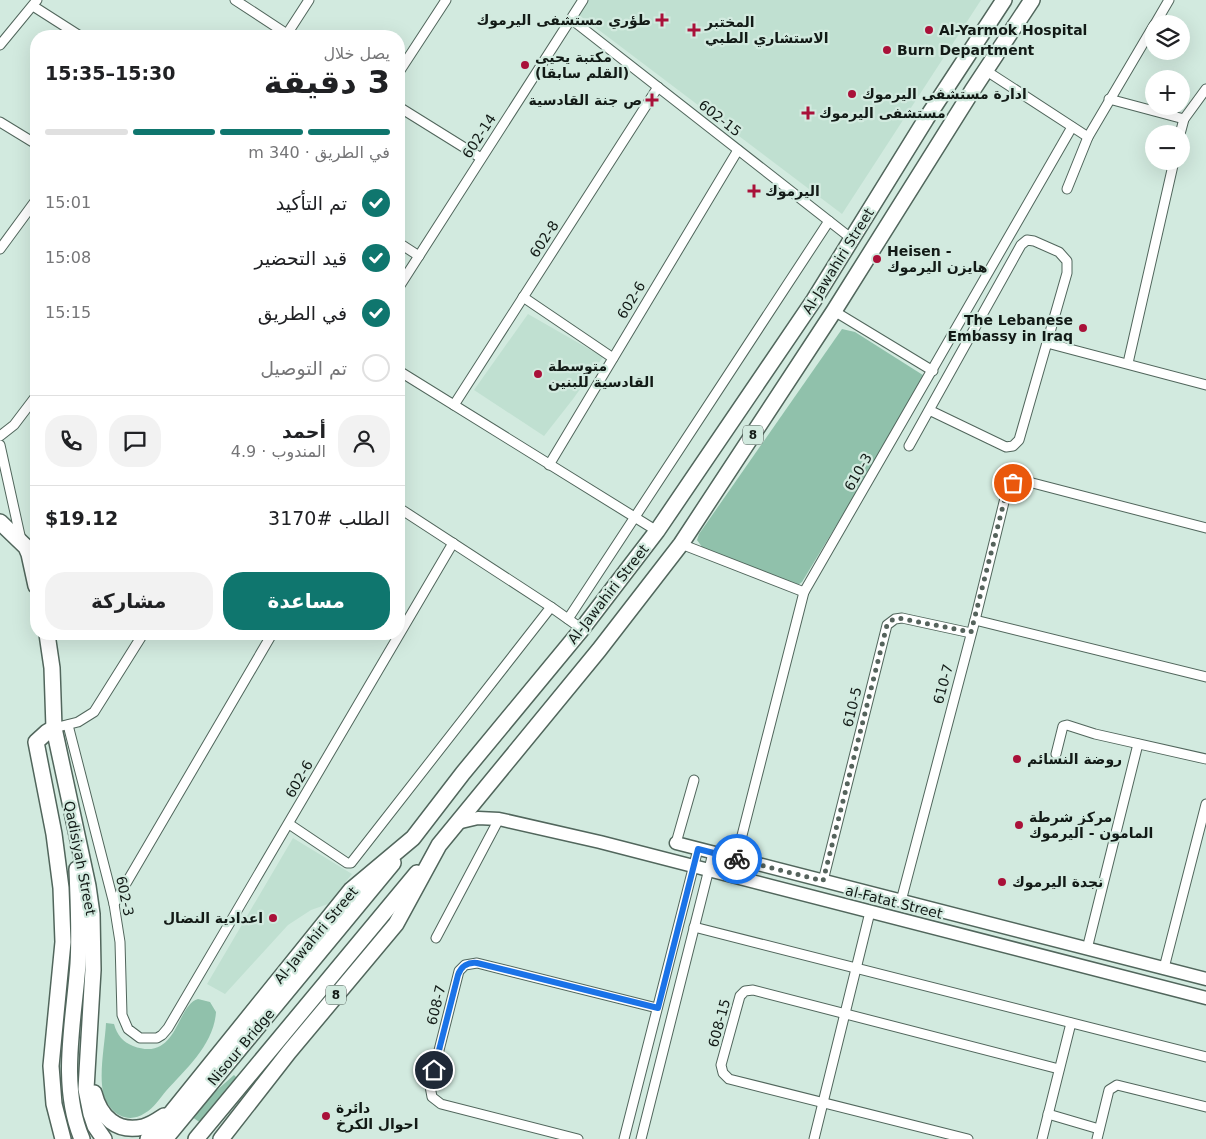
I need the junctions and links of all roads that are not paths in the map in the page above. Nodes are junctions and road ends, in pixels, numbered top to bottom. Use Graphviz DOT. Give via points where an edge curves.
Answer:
graph roads {
  1 [pos="235,0"];
  2 [pos="309,0"];
  3 [pos="446,0"];
  4 [pos="583,0"];
  5 [pos="1004,0"];
  6 [pos="1032,0"];
  7 [pos="1169,0"];
  8 [pos="35,3"];
  9 [pos="1160,15"];
  10 [pos="571,19"];
  11 [pos="72,30"];
  12 [pos="281,30"];
  13 [pos="292,30"];
  14 [pos="1145,39"];
  15 [pos="0,45"];
  16 [pos="405,63"];
  17 [pos="986,70"];
  18 [pos="658,87"];
  19 [pos="1206,89"];
  20 [pos="1109,100"];
  21 [pos="405,111"];
  22 [pos="1184,119"];
  23 [pos="0,122"];
  24 [pos="1182,125"];
  25 [pos="1072,127"];
  26 [pos="1088,137"];
  27 [pos="30,140"];
  28 [pos="738,150"];
  29 [pos="481,158"];
  30 [pos="1172,170"];
  31 [pos="1066,189"];
  32 [pos="30,208"];
  33 [pos="828,221"];
  34 [pos="852,239"];
  35 [pos="405,247"];
  36 [pos="0,249"];
  37 [pos="419,256"];
  38 [pos="405,278"];
  39 [pos="523,297"];
  40 [pos="834,311"];
  41 [pos="1047,343"];
  42 [pos="613,358"];
  43 [pos="1128,363"];
  44 [pos="933,371"];
  45 [pos="405,375"];
  46 [pos="1206,385"];
  47 [pos="30,404"];
  48 [pos="454,405"];
  49 [pos="929,410"];
  50 [pos="0,436"];
  51 [pos="0,445"];
  52 [pos="909,446"];
  53 [pos="548,464"];
  54 [pos="405,512"];
  55 [pos="634,516"];
  56 [pos="0,522"];
  57 [pos="1206,528"];
  58 [pos="657,531"];
  59 [pos="21,541"];
  60 [pos="453,543"];
  61 [pos="680,544"];
  62 [pos="30,558"];
  63 [pos="804,592"];
  64 [pos="551,606"];
  65 [pos="568,619"];
  66 [pos="975,620"];
  67 [pos="405,625"];
  68 [pos="582,629"];
  69 [pos="971,632"];
  70 [pos="48,640"];
  71 [pos="139,640"];
  72 [pos="268,640"];
  73 [pos="396,640"];
  74 [pos="1206,677"];
  75 [pos="61,727"];
  76 [pos="1138,744"];
  77 [pos="1056,754"];
  78 [pos="1206,759"];
  79 [pos="694,780"];
  80 [pos="1206,804"];
  81 [pos="499,819"];
  82 [pos="457,823"];
  83 [pos="289,824"];
  84 [pos="1203,826"];
  85 [pos="76,832"];
  86 [pos="413,838"];
  87 [pos="676,844"];
  88 [pos="439,845"];
  89 [pos="698,849"];
  90 [pos="713,853"];
  91 [pos="736,859"];
  92 [pos="694,866"];
  93 [pos="709,870"];
  94 [pos="823,881"];
  95 [pos="901,901"];
  96 [pos="114,904"];
  97 [pos="870,912"];
  98 [pos="694,927"];
  99 [pos="436,938"];
  100 [pos="1046,938"];
  101 [pos="1087,949"];
  102 [pos="1041,956"];
  103 [pos="856,968"];
  104 [pos="1164,968"];
  105 [pos="1206,979"];
  106 [pos="1206,998"];
  107 [pos="658,1008"];
  108 [pos="845,1014"];
  109 [pos="1071,1023"];
  110 [pos="168,1028"];
  111 [pos="1206,1057"];
  112 [pos="89,1062"];
  113 [pos="1059,1069"];
  114 [pos="823,1102"];
  115 [pos="54,1104"];
  116 [pos="1206,1107"];
  117 [pos="172,1112"];
  118 [pos="1048,1114"];
  119 [pos="1099,1129"];
  120 [pos="52,1139"];
  121 [pos="64,1139"];
  122 [pos="82,1139"];
  123 [pos="104,1139"];
  124 [pos="148,1139"];
  125 [pos="164,1139"];
  126 [pos="196,1139"];
  127 [pos="221,1139"];
  128 [pos="578,1139"];
  129 [pos="624,1139"];
  130 [pos="641,1139"];
  131 [pos="814,1139"];
  132 [pos="968,1139"];
  133 [pos="1042,1139"];
  134 [pos="1096,1139"];
  1 -- 12 [label="street"];
  2 -- 13 [label="street"];
  3 -- 16 [label="street"];
  4 -- 10 [label="street, 602-14"];
  5 -- 34 [label="main road, Al-Jawahiri Street / 8"];
  6 -- 17 [label="main road, Al-Jawahiri Street / 8"];
  7 -- 9 [label="street"];
  8 -- 11 [label="street"];
  8 -- 15 [label="street"];
  10 -- 18 [label="street, 602-15"];
  10 -- 29 [label="street, 602-14"];
  14 -- 20 [label="street"];
  17 -- 25 [label="street"];
  17 -- 40 [label="main road, Al-Jawahiri Street / 8"];
  18 -- 28 [label="street, 602-15"];
  18 -- 39 [label="street, 602-8"];
  19 -- 22 [label="street"];
  20 -- 22 [label="street"];
  20 -- 26 [label="street"];
  21 -- 29 [label="street"];
  22 -- 24 [label="street"];
  23 -- 27 [label="street"];
  25 -- 26 [label="street"];
  25 -- 44 [label="street, 610-3"];
  26 -- 31 [label="street"];
  28 -- 33 [label="street, 602-15"];
  28 -- 42 [label="street, 602-6"];
  29 -- 37 [label="street, 602-14"];
  30 -- 43 [label="street"];
  32 -- 36 [label="street"];
  33 -- 34 [label="street, 602-15"];
  33 -- 55 [label="street"];
  34 -- 58 [label="main road, Al-Jawahiri Street / 8"];
  35 -- 37 [label="street"];
  37 -- 38 [label="street, 602-14"];
  39 -- 42 [label="street"];
  39 -- 48 [label="street, 602-8"];
  40 -- 44 [label="street"];
  40 -- 61 [label="main road, Al-Jawahiri Street / 8"];
  41 -- 43 [label="street"];
  41 -- 49 [label="street" via="1019,440 1014,446 1006,447"];
  41 -- 49 [label="street" via="1068,265 1059,252 1027,240 1021,245"];
  42 -- 53 [label="street, 602-6"];
  43 -- 46 [label="street"];
  44 -- 63 [label="street, 610-3"];
  45 -- 48 [label="street"];
  47 -- 50 [label="street" via="14,425"];
  48 -- 53 [label="street"];
  49 -- 52 [label="street"];
  51 -- 59 [label="street"];
  53 -- 55 [label="street"];
  54 -- 60 [label="street"];
  55 -- 58 [label="street"];
  55 -- 65 [label="street"];
  56 -- 59 [label="main road"];
  57 -- 66 [label="street, 610-7" via="1021,480 1010,486 1006,494"];
  58 -- 68 [label="main road, Al-Jawahiri Street / 8"];
  59 -- 62 [label="main road"];
  60 -- 64 [label="street"];
  60 -- 67 [label="street, 602-6"];
  61 -- 63 [label="street"];
  61 -- 82 [label="main road, Al-Jawahiri Street / 8" via="599,650"];
  63 -- 91 [label="street, 610-3"];
  64 -- 65 [label="street"];
  64 -- 83 [label="street" via="350,864"];
  65 -- 68 [label="street"];
  66 -- 69 [label="street, 610-7"];
  66 -- 74 [label="street"];
  68 -- 86 [label="main road, Al-Jawahiri Street / 8"];
  69 -- 94 [label="street, 610-5" via="898,618 887,625"];
  69 -- 95 [label="street, 610-7"];
  70 -- 75 [label="main road, Qadisiyah Street"];
  71 -- 75 [label="street" via="94,712"];
  72 -- 96 [label="street"];
  73 -- 83 [label="street, 602-6"];
  75 -- 85 [label="main road, Qadisiyah Street"];
  75 -- 96 [label="street, 602-3"];
  75 -- 115 [label="main road, Qadisiyah Street" via="47,732 36,742 58,861 63,915 52,1047"];
  76 -- 77 [label="street" via="1067,725 1061,730"];
  76 -- 78 [label="street"];
  76 -- 101 [label="street"];
  79 -- 87 [label="street"];
  80 -- 84 [label="street"];
  81 -- 82 [label="street, al-Fatat Street" via="478,818"];
  81 -- 92 [label="street, al-Fatat Street"];
  81 -- 99 [label="street"];
  82 -- 88 [label="main road, Al-Jawahiri Street / 8"];
  83 -- 110 [label="street, 602-6"];
  84 -- 104 [label="street"];
  85 -- 112 [label="main road, Qadisiyah Street" via="92,914"];
  85 -- 122 [label="main road" via="80,931 70,1087 75,1120"];
  86 -- 117 [label="main road, Al-Jawahiri Street / 8" via="351,890"];
  86 -- 125 [label="main road, Nisour Bridge"];
  87 -- 89 [label="street, al-Fatat Street"];
  88 -- 126 [label="main road, Nisour Bridge"];
  88 -- 127 [label="main road, Al-Jawahiri Street / 8" via="396,924"];
  89 -- 90 [label="street, al-Fatat Street"];
  89 -- 92 [label="street"];
  90 -- 91 [label="street, al-Fatat Street"];
  90 -- 93 [label="street"];
  91 -- 94 [label="street, al-Fatat Street"];
  92 -- 93 [label="street, al-Fatat Street"];
  92 -- 107 [label="street"];
  93 -- 97 [label="street, al-Fatat Street"];
  93 -- 98 [label="street"];
  94 -- 95 [label="street, al-Fatat Street"];
  95 -- 100 [label="street, al-Fatat Street"];
  96 -- 110 [label="street, 602-3" via="120,942 122,1015 128,1029 140,1038 148,1039 162,1035"];
  97 -- 102 [label="street, al-Fatat Street"];
  97 -- 103 [label="street"];
  98 -- 103 [label="street"];
  98 -- 130 [label="street"];
  100 -- 101 [label="street, al-Fatat Street"];
  100 -- 102 [label="street"];
  101 -- 104 [label="street, al-Fatat Street"];
  102 -- 106 [label="street, al-Fatat Street"];
  103 -- 108 [label="street"];
  103 -- 109 [label="street"];
  104 -- 105 [label="street, al-Fatat Street"];
  107 -- 128 [label="street, 608-7" via="477,963 465,965 459,971 430,1086 432,1097 441,1104"];
  107 -- 129 [label="street"];
  108 -- 113 [label="street, 608-15"];
  108 -- 114 [label="street"];
  108 -- 114 [label="street, 608-15" via="753,990 745,991 740,996 721,1065 729,1079"];
  109 -- 111 [label="street"];
  109 -- 113 [label="street"];
  112 -- 117 [label="main road" via="98,1107 117,1125 130,1129 145,1127"];
  112 -- 123 [label="main road, Qadisiyah Street" via="88,1101 95,1126"];
  113 -- 118 [label="street"];
  114 -- 131 [label="street"];
  114 -- 132 [label="street, 608-15"];
  115 -- 120 [label="main road"];
  115 -- 121 [label="main road, Qadisiyah Street"];
  116 -- 119 [label="street" via="1116,1085 1109,1090"];
  117 -- 124 [label="main road, Al-Jawahiri Street / 8"];
  117 -- 125 [label="main road" via="163,1129"];
  118 -- 119 [label="street"];
  118 -- 133 [label="street"];
  119 -- 134 [label="street"];
}
